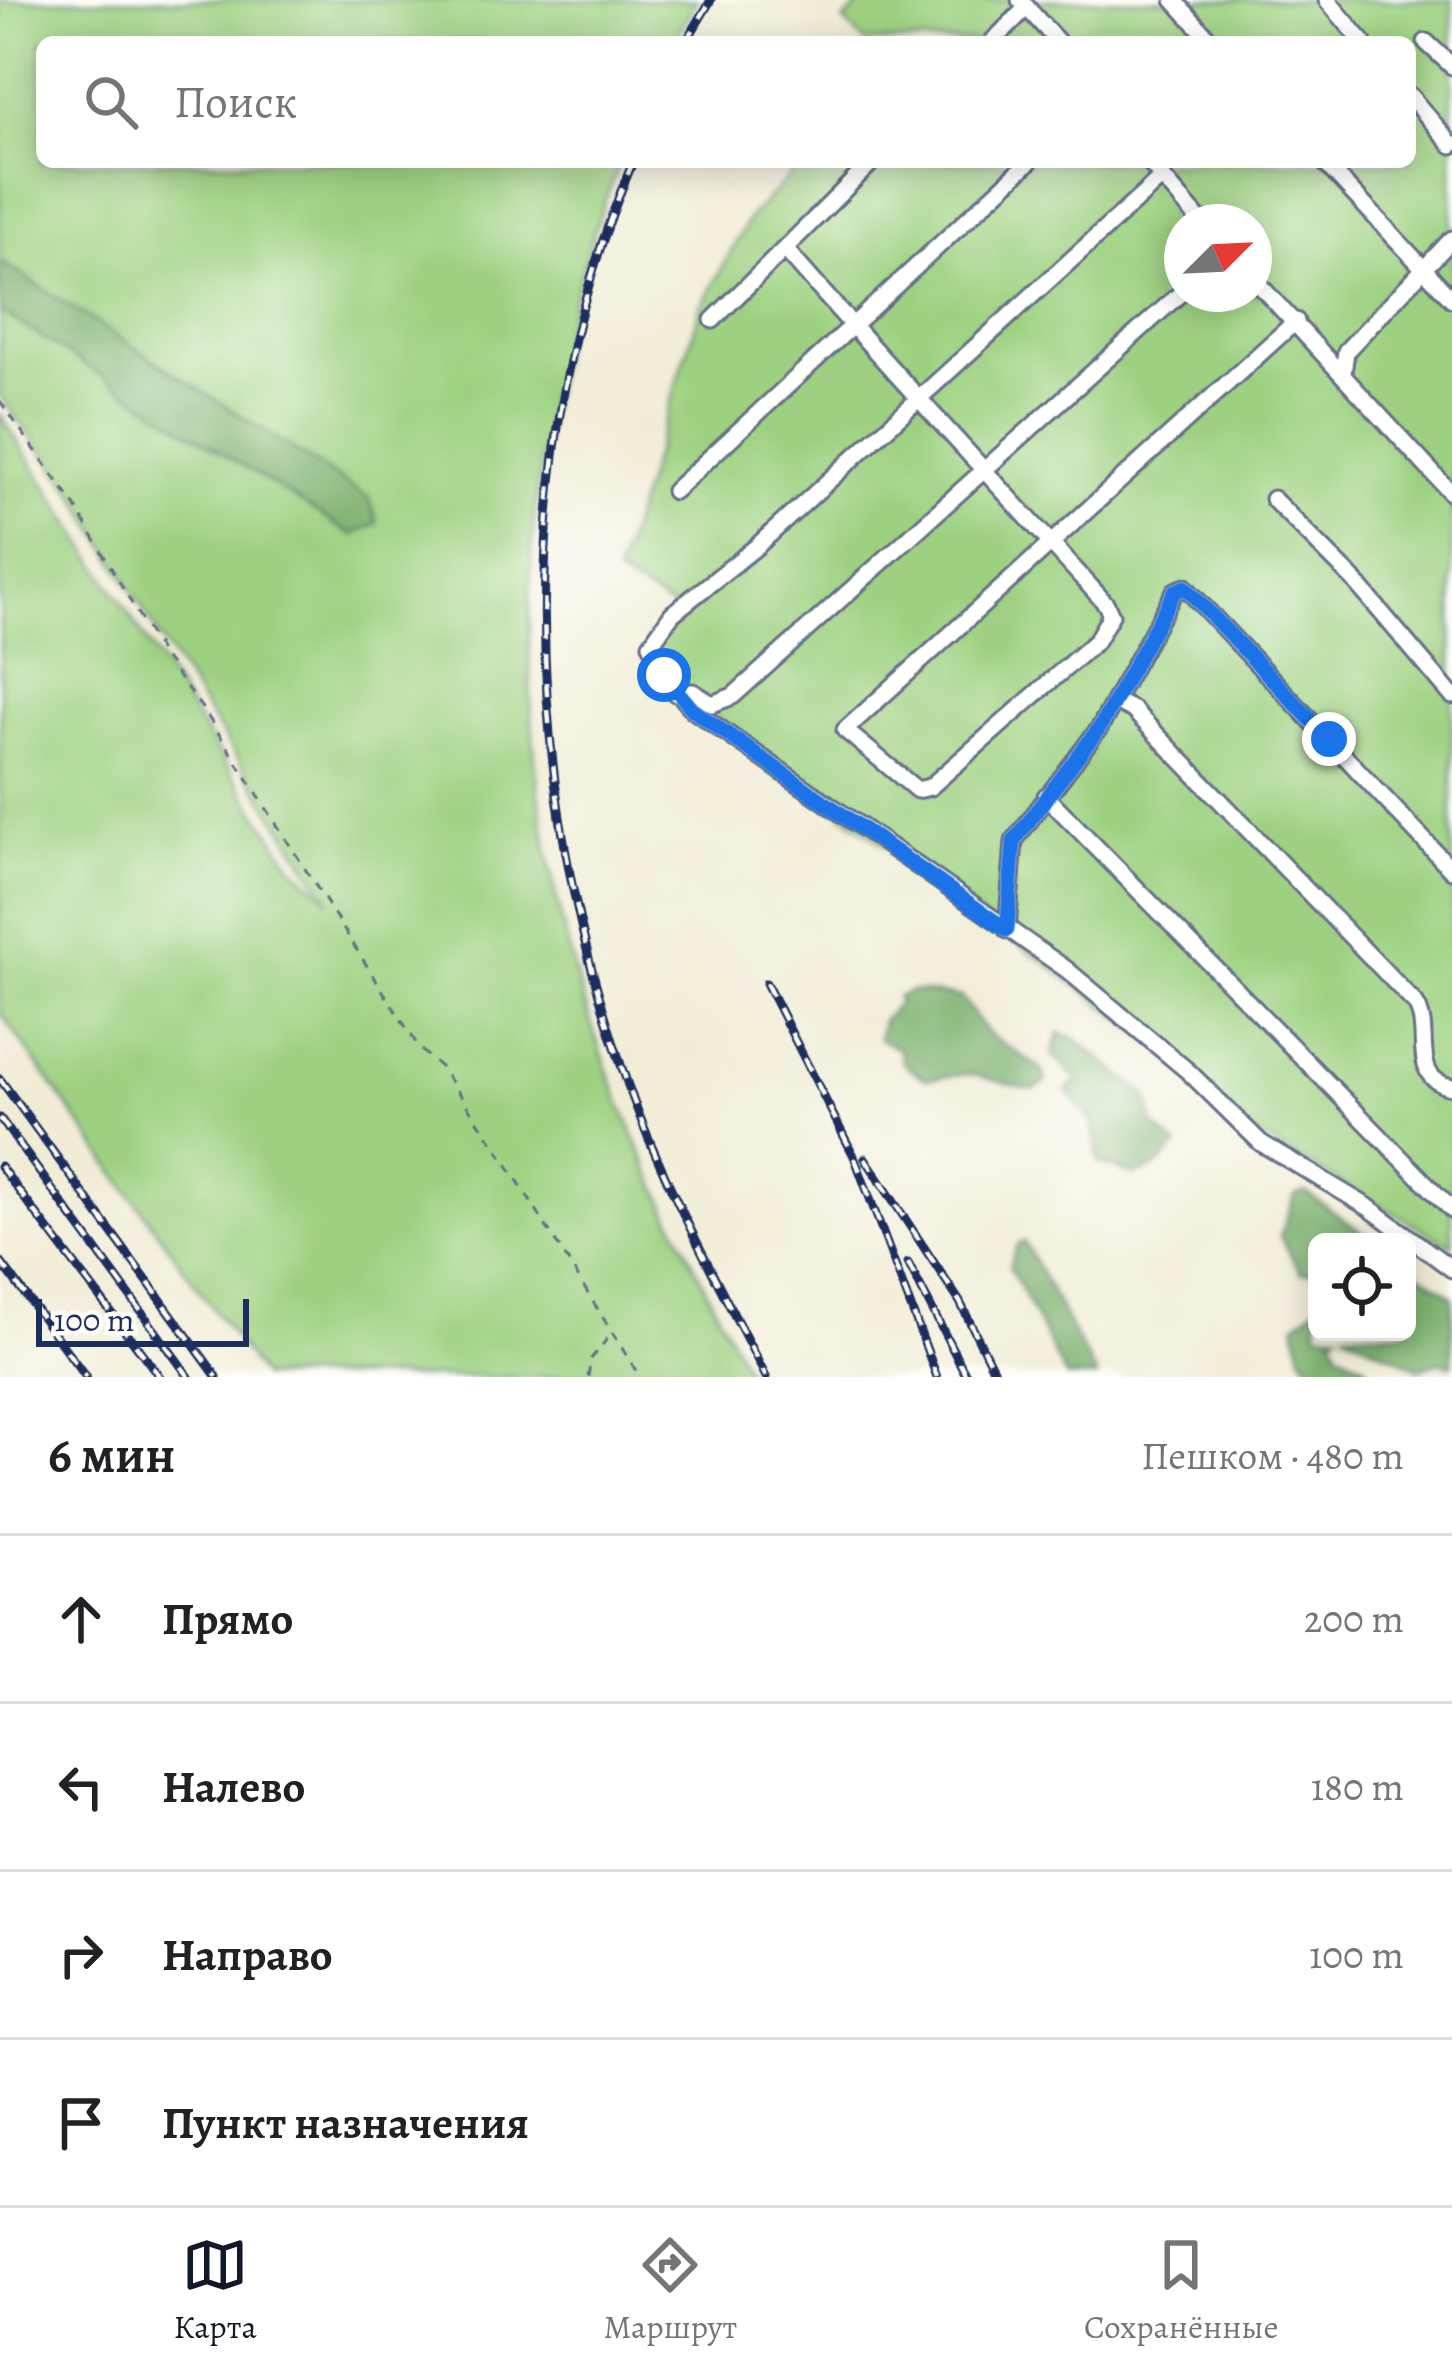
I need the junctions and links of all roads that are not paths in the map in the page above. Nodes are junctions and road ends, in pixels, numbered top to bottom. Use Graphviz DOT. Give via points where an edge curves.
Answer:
graph roads {
  1 [pos="1174,0"];
  2 [pos="1327,0"];
  3 [pos="1023,4"];
  4 [pos="997,36"];
  5 [pos="1052,36"];
  6 [pos="1207,36"];
  7 [pos="1358,36"];
  8 [pos="1426,42"];
  9 [pos="1452,66"];
  10 [pos="1416,103"];
  11 [pos="1452,145"];
  12 [pos="866,168"];
  13 [pos="1023,168"];
  14 [pos="1154,168"];
  15 [pos="1330,168"];
  16 [pos="1161,178"];
  17 [pos="1185,204"];
  18 [pos="1452,239"];
  19 [pos="785,249"];
  20 [pos="1423,267"];
  21 [pos="1272,298"];
  22 [pos="1452,299"];
  23 [pos="1164,309"];
  24 [pos="713,320"];
  25 [pos="1295,322"];
  26 [pos="853,327"];
  27 [pos="1343,374"];
  28 [pos="916,397"];
  29 [pos="986,473"];
  30 [pos="674,491"];
  31 [pos="1452,494"];
  32 [pos="1273,499"];
  33 [pos="1052,544"];
  34 [pos="675,693"];
  35 [pos="1452,696"];
  36 [pos="1115,701"];
  37 [pos="1046,796"];
  38 [pos="1452,870"];
  39 [pos="1007,930"];
  40 [pos="1452,1087"];
  41 [pos="1452,1210"];
  42 [pos="1452,1269"];
  1 -- 6 [label="lane"];
  2 -- 7 [label="lane"];
  3 -- 4 [label="lane"];
  3 -- 5 [label="lane"];
  8 -- 9 [label="lane"];
  10 -- 11 [label="lane"];
  12 -- 19 [label="lane"];
  13 -- 26 [label="lane"];
  14 -- 16 [label="lane"];
  15 -- 20 [label="lane"];
  16 -- 17 [label="lane"];
  16 -- 28 [label="lane"];
  18 -- 20 [label="lane"];
  19 -- 24 [label="lane"];
  19 -- 26 [label="lane"];
  20 -- 22 [label="lane"];
  20 -- 27 [label="lane" via="1346,351"];
  21 -- 25 [label="lane"];
  23 -- 29 [label="lane"];
  25 -- 27 [label="lane"];
  25 -- 33 [label="lane"];
  26 -- 28 [label="lane"];
  26 -- 30 [label="lane"];
  27 -- 31 [label="lane"];
  28 -- 29 [label="lane"];
  28 -- 34 [label="lane" via="654,632 655,661"];
  29 -- 33 [label="lane"];
  29 -- 34 [label="lane" via="734,696 712,704 694,692"];
  32 -- 35 [label="lane"];
  33 -- 33 [label="lane" via="1106,604 1108,627 930,787 903,784 845,730"];
  34 -- 39 [label="lane"];
  36 -- 37 [label="lane"];
  36 -- 38 [label="lane" via="1175,591 1185,587"];
  36 -- 40 [label="lane" via="1133,710 1415,1003 1427,1027 1428,1073"];
  37 -- 39 [label="lane" via="1010,854"];
  37 -- 41 [label="lane"];
  39 -- 42 [label="lane" via="1143,1032 1261,1143"];
}
